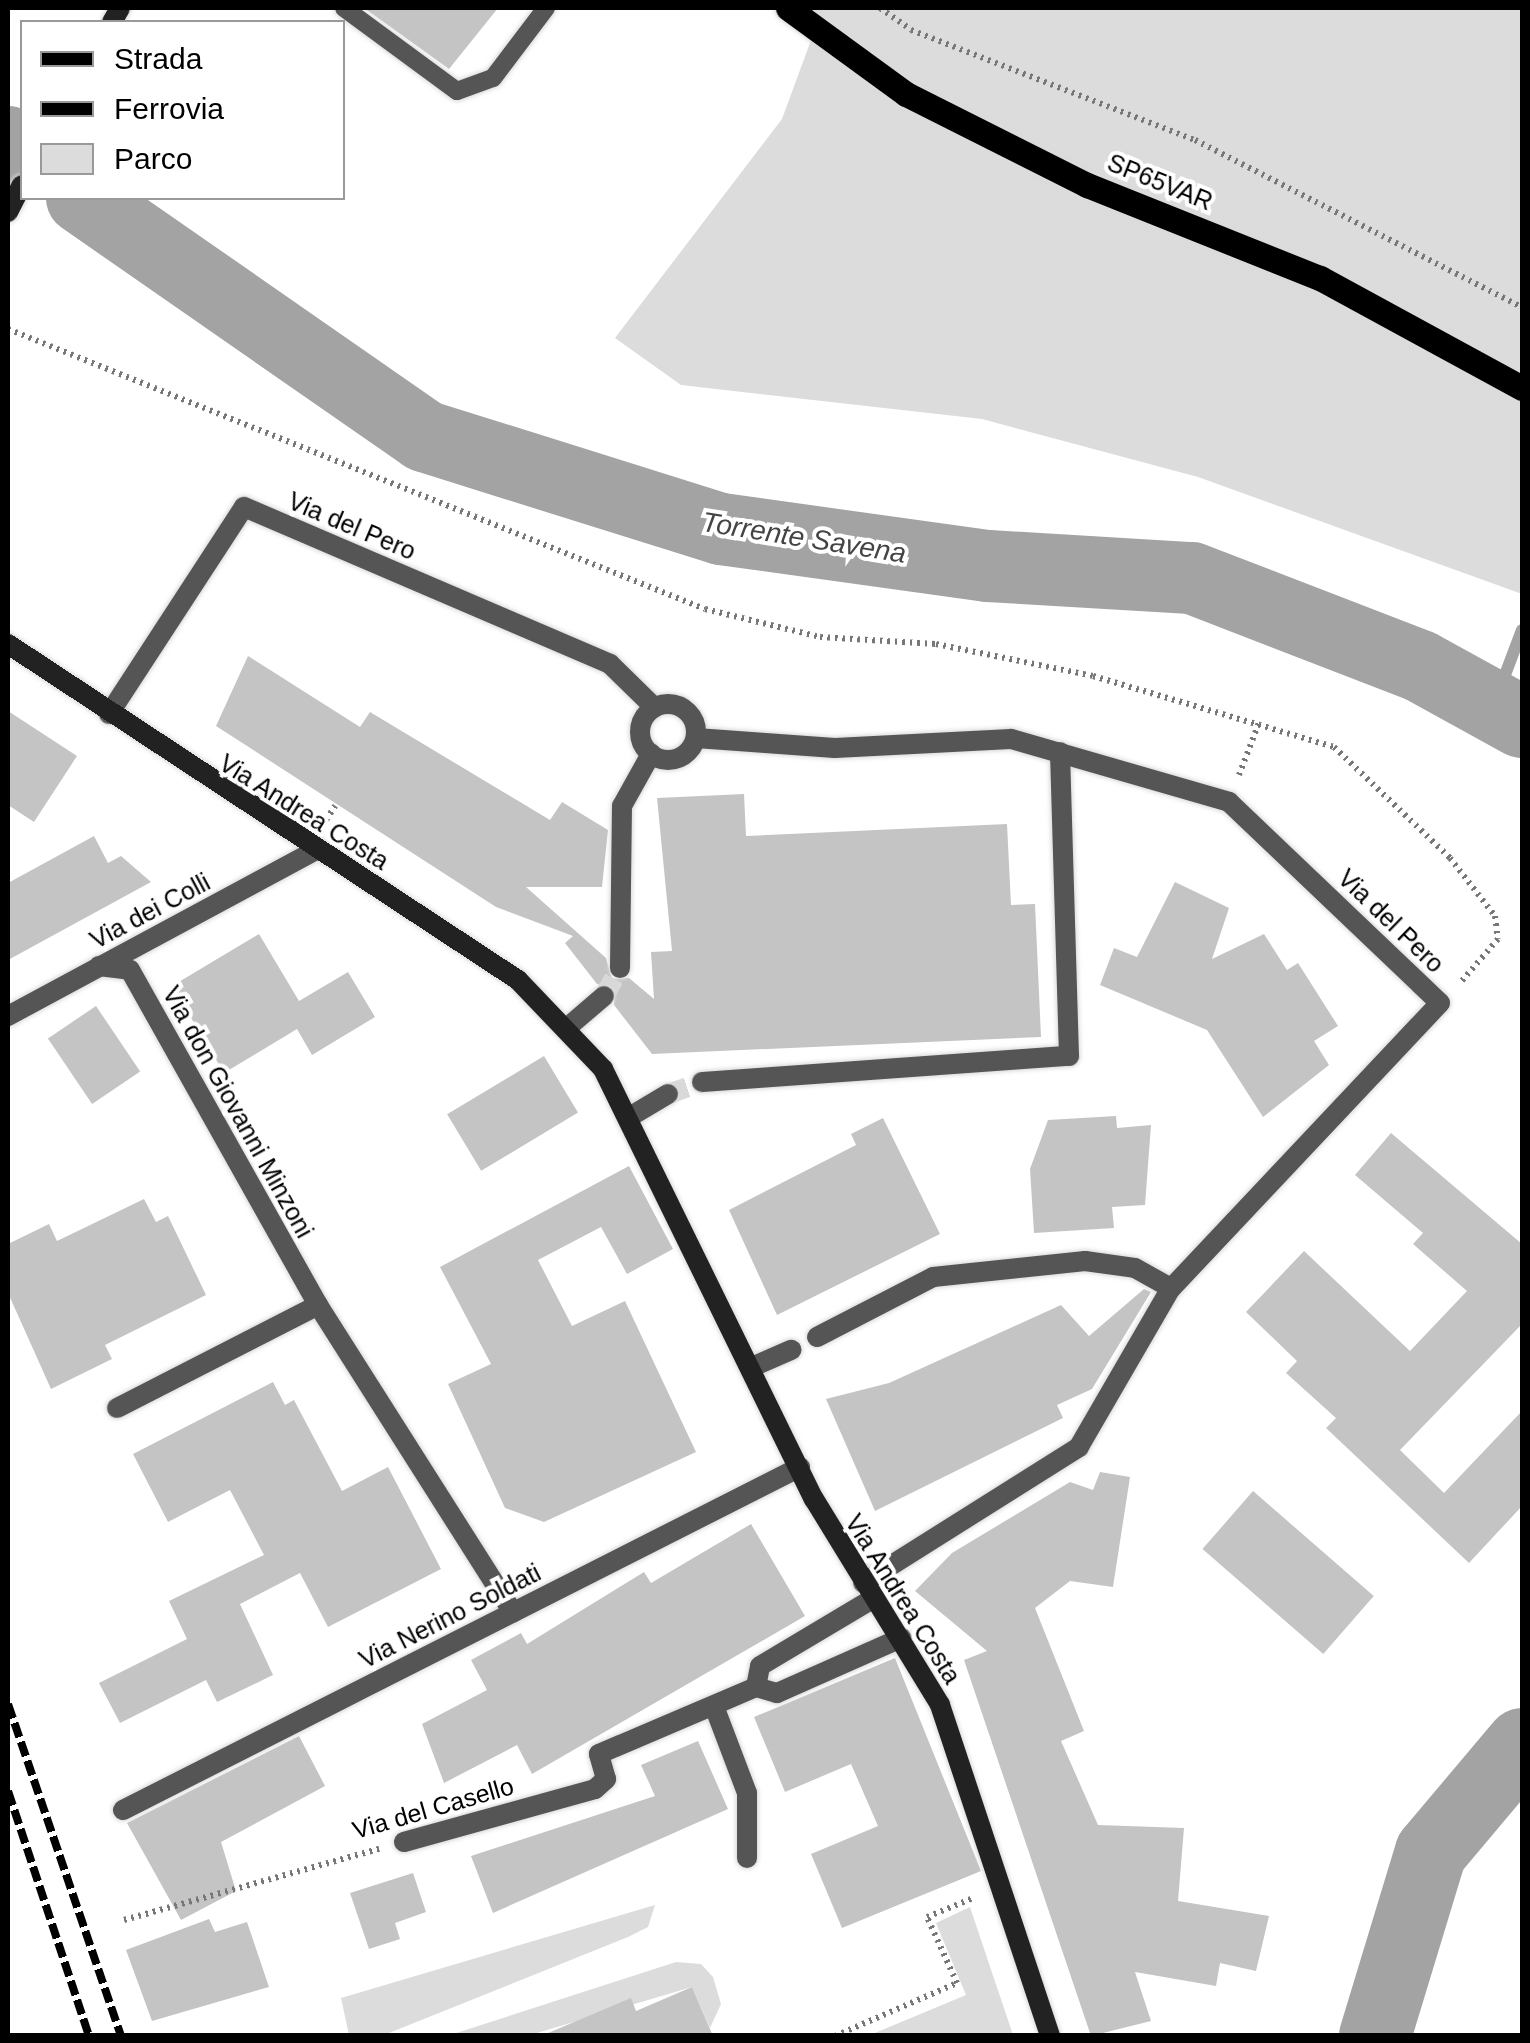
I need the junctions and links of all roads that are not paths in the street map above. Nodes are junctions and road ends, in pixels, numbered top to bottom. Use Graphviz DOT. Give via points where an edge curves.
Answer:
graph roads {
  1 [pos="344,8"];
  2 [pos="546,8"];
  3 [pos="788,8"];
  4 [pos="20,189"];
  5 [pos="8,212"];
  6 [pos="1522,388"];
  7 [pos="8,644"];
  8 [pos="654,707"];
  9 [pos="109,714"];
  10 [pos="696,738"];
  11 [pos="1060,752"];
  12 [pos="650,754"];
  13 [pos="316,850"];
  14 [pos="99,966"];
  15 [pos="620,968"];
  16 [pos="604,996"];
  17 [pos="8,1016"];
  18 [pos="569,1026"];
  19 [pos="702,1082"];
  20 [pos="668,1094"];
  21 [pos="631,1116"];
  22 [pos="1172,1288"];
  23 [pos="318,1306"];
  24 [pos="818,1337"];
  25 [pos="791,1350"];
  26 [pos="752,1367"];
  27 [pos="116,1408"];
  28 [pos="800,1467"];
  29 [pos="869,1590"];
  30 [pos="513,1612"];
  31 [pos="901,1638"];
  32 [pos="756,1687"];
  33 [pos="714,1706"];
  34 [pos="123,1810"];
  35 [pos="404,1842"];
  36 [pos="747,1858"];
  37 [pos="1050,2036"];
  1 -- 2 [label="lane" via="458,91 493,78 511,40"];
  3 -- 6 [label="main road, SP65VAR" via="906,94 1086,184 1320,278"];
  4 -- 5 [label="main road"];
  7 -- 9 [label="main road, Via Andrea Costa"];
  8 -- 9 [label="street, Via del Pero" via="610,664 244,507"];
  8 -- 10 [label="street, Via del Pero" via="688,711"];
  8 -- 12 [label="street" via="640,730"];
  9 -- 13 [label="main road, Via Andrea Costa"];
  10 -- 11 [label="street, Via del Pero" via="835,748 1011,739"];
  10 -- 12 [label="street, Via del Pero" via="678,758"];
  11 -- 19 [label="street" via="1069,1056"];
  11 -- 22 [label="street, Via del Pero" via="1229,802 1440,1003"];
  12 -- 15 [label="street" via="622,806"];
  13 -- 14 [label="street, Via dei Colli"];
  13 -- 18 [label="main road, Via Andrea Costa" via="518,980"];
  14 -- 17 [label="street, Via dei Colli"];
  14 -- 23 [label="street, Via don Giovanni Minzoni" via="130,970"];
  16 -- 18 [label="street"];
  18 -- 21 [label="main road, Via Andrea Costa"];
  20 -- 21 [label="street"];
  21 -- 26 [label="main road, Via Andrea Costa"];
  22 -- 24 [label="street" via="1136,1268 1085,1261 933,1277"];
  22 -- 29 [label="street, Via del Pero" via="1079,1446"];
  23 -- 27 [label="street"];
  23 -- 30 [label="street, Via don Giovanni Minzoni"];
  25 -- 26 [label="street"];
  26 -- 28 [label="main road, Via Andrea Costa"];
  28 -- 29 [label="main road, Via Andrea Costa"];
  28 -- 30 [label="street, Via Nerino Soldati"];
  29 -- 31 [label="main road, Via Andrea Costa"];
  29 -- 32 [label="street, Via del Casello" via="760,1666"];
  30 -- 34 [label="street, Via Nerino Soldati"];
  31 -- 32 [label="street, Via del Casello" via="778,1694"];
  31 -- 37 [label="main road, Via Andrea Costa" via="958,1752"];
  32 -- 33 [label="street, Via del Casello"];
  33 -- 35 [label="street, Via del Casello" via="599,1754 606,1779 595,1789"];
  33 -- 36 [label="street" via="747,1794"];
}
